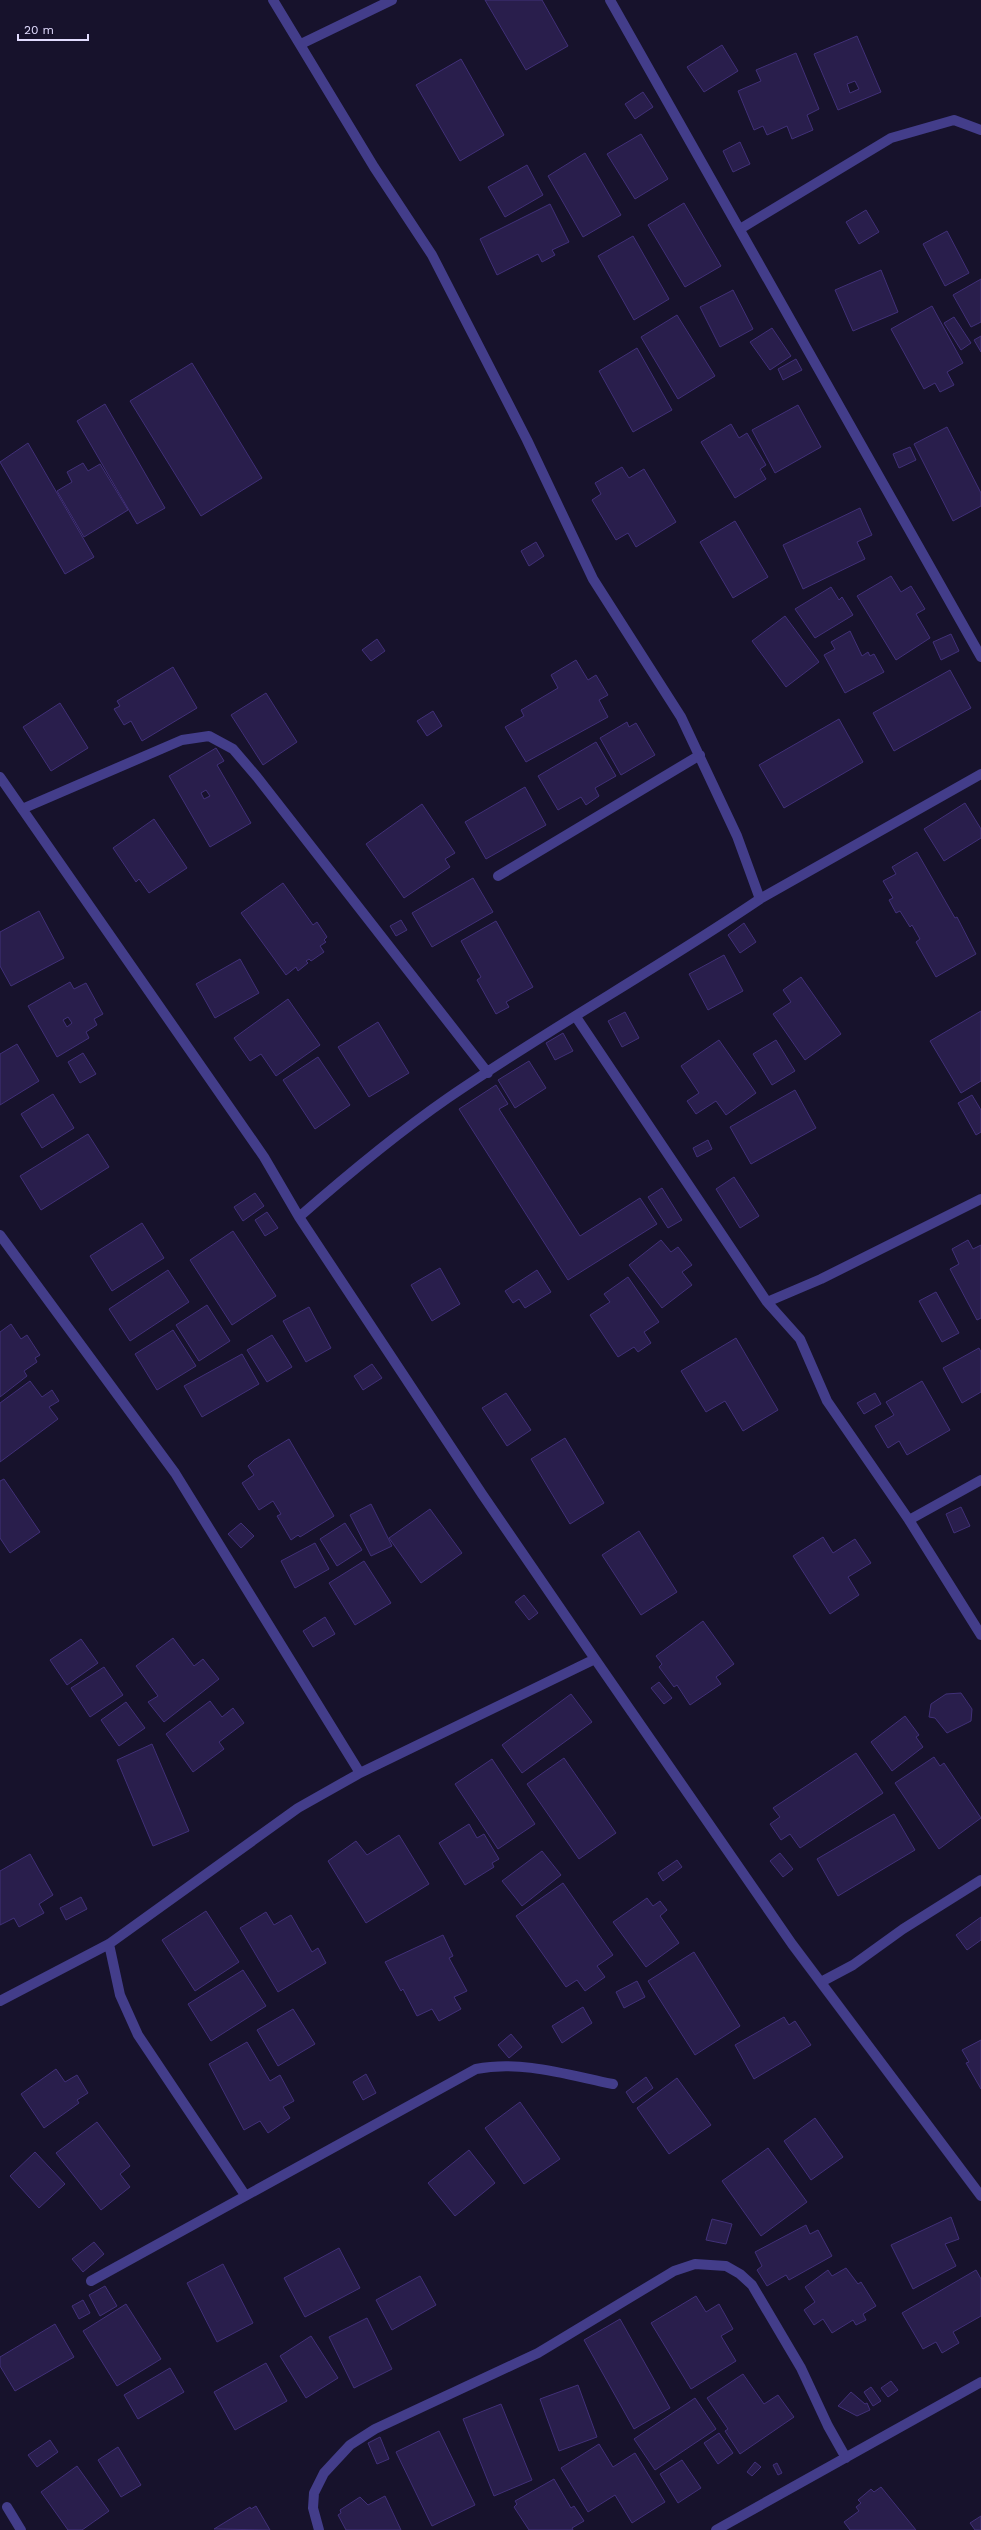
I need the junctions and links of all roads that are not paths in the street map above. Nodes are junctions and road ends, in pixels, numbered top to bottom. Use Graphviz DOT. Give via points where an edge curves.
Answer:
graph roads {
  1 [pos="273,0"];
  2 [pos="392,0"];
  3 [pos="610,0"];
  4 [pos="301,44"];
  5 [pos="981,130"];
  6 [pos="740,229"];
  7 [pos="981,657"];
  8 [pos="700,755"];
  9 [pos="981,774"];
  10 [pos="0,777"];
  11 [pos="22,809"];
  12 [pos="498,876"];
  13 [pos="760,899"];
  14 [pos="576,1017"];
  15 [pos="488,1073"];
  16 [pos="981,1199"];
  17 [pos="299,1217"];
  18 [pos="0,1236"];
  19 [pos="767,1302"];
  20 [pos="981,1480"];
  21 [pos="909,1520"];
  22 [pos="981,1635"];
  23 [pos="595,1659"];
  24 [pos="360,1773"];
  25 [pos="981,1880"];
  26 [pos="109,1944"];
  27 [pos="820,1982"];
  28 [pos="0,2001"];
  29 [pos="613,2084"];
  30 [pos="245,2195"];
  31 [pos="981,2196"];
  32 [pos="92,2281"];
  33 [pos="981,2382"];
  34 [pos="846,2458"];
  35 [pos="7,2507"];
  36 [pos="21,2530"];
  37 [pos="319,2530"];
  38 [pos="716,2530"];
  1 -- 4 [label="street"];
  2 -- 4 [label="street"];
  3 -- 6 [label="street"];
  4 -- 8 [label="street" via="374,167 432,255 527,440 593,579 610,610 681,717"];
  5 -- 6 [label="street" via="954,120 891,138"];
  6 -- 7 [label="street"];
  8 -- 12 [label="street"];
  8 -- 13 [label="street" via="737,836"];
  9 -- 13 [label="street"];
  10 -- 11 [label="street"];
  11 -- 15 [label="street" via="182,740 209,736 233,749"];
  11 -- 17 [label="street" via="264,1157"];
  13 -- 14 [label="street"];
  14 -- 15 [label="street"];
  14 -- 19 [label="street"];
  15 -- 17 [label="street" via="396,1136"];
  16 -- 19 [label="street" via="822,1279"];
  17 -- 23 [label="street" via="482,1494"];
  18 -- 24 [label="street" via="175,1473"];
  19 -- 21 [label="street" via="800,1339 827,1400"];
  20 -- 21 [label="street"];
  21 -- 22 [label="street"];
  23 -- 24 [label="street"];
  23 -- 27 [label="street"];
  24 -- 26 [label="street" via="298,1808"];
  25 -- 27 [label="street" via="903,1929 853,1965"];
  26 -- 28 [label="street"];
  26 -- 30 [label="street" via="120,1995 138,2035"];
  27 -- 31 [label="street"];
  29 -- 30 [label="street" via="518,2066 497,2065 476,2069"];
  30 -- 32 [label="street"];
  33 -- 34 [label="street"];
  34 -- 37 [label="street" via="801,2368 752,2285 726,2266 695,2264 674,2271 538,2352 375,2429 350,2445 324,2473 314,2493 313,2508"];
  34 -- 38 [label="street"];
  35 -- 36 [label="street"];
}
